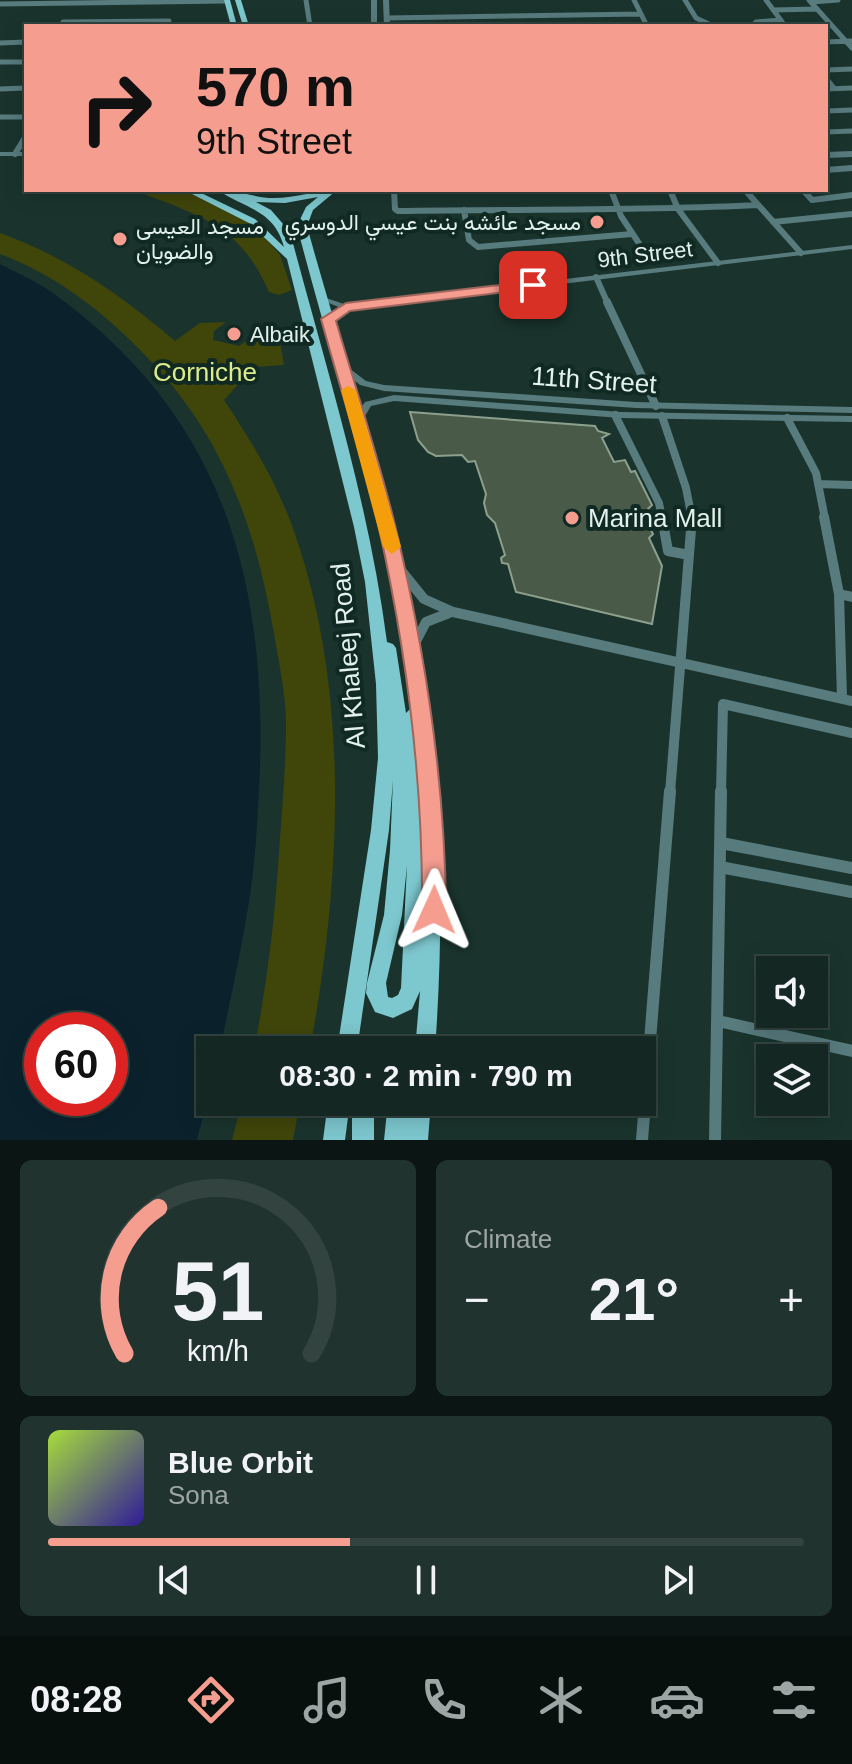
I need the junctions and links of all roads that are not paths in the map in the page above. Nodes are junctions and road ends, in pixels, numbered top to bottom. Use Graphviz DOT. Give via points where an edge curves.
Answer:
graph roads {
  1 [pos="227,0"];
  2 [pos="238,0"];
  3 [pos="306,0"];
  4 [pos="374,0"];
  5 [pos="386,0"];
  6 [pos="634,0"];
  7 [pos="685,0"];
  8 [pos="766,0"];
  9 [pos="838,0"];
  10 [pos="129,1"];
  11 [pos="810,1"];
  12 [pos="11,2"];
  13 [pos="177,2"];
  14 [pos="76,3"];
  15 [pos="0,4"];
  16 [pos="817,9"];
  17 [pos="773,10"];
  18 [pos="595,14"];
  19 [pos="641,14"];
  20 [pos="552,15"];
  21 [pos="446,17"];
  22 [pos="387,18"];
  23 [pos="781,20"];
  24 [pos="62,24"];
  25 [pos="167,24"];
  26 [pos="233,24"];
  27 [pos="245,24"];
  28 [pos="310,24"];
  29 [pos="374,24"];
  30 [pos="387,24"];
  31 [pos="447,24"];
  32 [pos="555,24"];
  33 [pos="599,24"];
  34 [pos="646,24"];
  35 [pos="709,24"];
  36 [pos="754,24"];
  37 [pos="784,24"];
  38 [pos="24,42"];
  39 [pos="828,42"];
  40 [pos="849,42"];
  41 [pos="0,43"];
  42 [pos="852,48"];
  43 [pos="0,62"];
  44 [pos="24,62"];
  45 [pos="852,69"];
  46 [pos="828,70"];
  47 [pos="828,80"];
  48 [pos="24,86"];
  49 [pos="834,88"];
  50 [pos="852,88"];
  51 [pos="0,89"];
  52 [pos="828,89"];
  53 [pos="828,103"];
  54 [pos="852,110"];
  55 [pos="828,111"];
  56 [pos="834,111"];
  57 [pos="0,117"];
  58 [pos="24,117"];
  59 [pos="852,131"];
  60 [pos="828,132"];
  61 [pos="24,139"];
  62 [pos="0,154"];
  63 [pos="15,154"];
  64 [pos="852,154"];
  65 [pos="828,155"];
  66 [pos="24,156"];
  67 [pos="24,157"];
  68 [pos="0,160"];
  69 [pos="852,168"];
  70 [pos="828,170"];
  71 [pos="192,192"];
  72 [pos="323,192"];
  73 [pos="329,192"];
  74 [pos="394,192"];
  75 [pos="612,192"];
  76 [pos="671,192"];
  77 [pos="747,192"];
  78 [pos="805,192"];
  79 [pos="228,193"];
  80 [pos="852,195"];
  81 [pos="758,205"];
  82 [pos="616,207"];
  83 [pos="678,209"];
  84 [pos="464,210"];
  85 [pos="852,214"];
  86 [pos="773,222"];
  87 [pos="632,234"];
  88 [pos="852,247"];
  89 [pos="642,248"];
  90 [pos="801,253"];
  91 [pos="718,263"];
  92 [pos="295,266"];
  93 [pos="596,277"];
  94 [pos="323,299"];
  95 [pos="346,308"];
  96 [pos="328,319"];
  97 [pos="341,365"];
  98 [pos="489,400"];
  99 [pos="852,410"];
  100 [pos="659,411"];
  101 [pos="615,415"];
  102 [pos="787,418"];
  103 [pos="852,419"];
  104 [pos="358,426"];
  105 [pos="818,484"];
  106 [pos="852,485"];
  107 [pos="689,555"];
  108 [pos="396,563"];
  109 [pos="372,582"];
  110 [pos="839,594"];
  111 [pos="852,597"];
  112 [pos="453,612"];
  113 [pos="412,650"];
  114 [pos="681,662"];
  115 [pos="415,683"];
  116 [pos="847,699"];
  117 [pos="852,733"];
  118 [pos="721,843"];
  119 [pos="720,867"];
  120 [pos="852,868"];
  121 [pos="852,892"];
  122 [pos="718,1021"];
  123 [pos="349,1036"];
  124 [pos="426,1036"];
  125 [pos="852,1051"];
  126 [pos="337,1116"];
  127 [pos="363,1116"];
  128 [pos="398,1116"];
  129 [pos="419,1116"];
  130 [pos="334,1140"];
  131 [pos="363,1140"];
  132 [pos="395,1140"];
  133 [pos="417,1140"];
  134 [pos="642,1140"];
  135 [pos="715,1140"];
  1 -- 13 [label="street"];
  1 -- 26 [label="main road"];
  2 -- 27 [label="main road"];
  3 -- 28 [label="street"];
  4 -- 29 [label="street"];
  5 -- 22 [label="street"];
  6 -- 19 [label="street"];
  7 -- 35 [label="street" via="696,18"];
  8 -- 17 [label="street"];
  9 -- 11 [label="street"];
  10 -- 13 [label="street"];
  10 -- 14 [label="street"];
  11 -- 16 [label="street"];
  12 -- 14 [label="street"];
  12 -- 15 [label="street"];
  13 -- 25 [label="street"];
  14 -- 24 [label="street"];
  16 -- 17 [label="street"];
  16 -- 40 [label="street"];
  17 -- 23 [label="street"];
  18 -- 19 [label="street"];
  18 -- 20 [label="street"];
  18 -- 33 [label="street"];
  19 -- 34 [label="street"];
  20 -- 21 [label="street"];
  20 -- 32 [label="street"];
  21 -- 22 [label="street"];
  21 -- 31 [label="street"];
  22 -- 30 [label="street"];
  23 -- 36 [label="street"];
  23 -- 37 [label="street"];
  24 -- 25 [label="street"];
  38 -- 41 [label="street"];
  39 -- 40 [label="street"];
  40 -- 42 [label="street"];
  43 -- 44 [label="street"];
  45 -- 46 [label="street"];
  47 -- 49 [label="street"];
  48 -- 51 [label="street"];
  49 -- 50 [label="street"];
  49 -- 52 [label="street"];
  53 -- 56 [label="street"];
  54 -- 56 [label="street"];
  55 -- 56 [label="street"];
  57 -- 58 [label="street"];
  59 -- 60 [label="street"];
  61 -- 63 [label="street"];
  62 -- 63 [label="street"];
  63 -- 66 [label="street"];
  64 -- 65 [label="street"];
  67 -- 68 [label="street"];
  69 -- 70 [label="street"];
  71 -- 92 [label="main road" via="252,221"];
  72 -- 79 [label="main road" via="283,201"];
  73 -- 94 [label="main road, Al Khaleej Road" via="303,221"];
  74 -- 84 [label="street" via="400,211"];
  75 -- 82 [label="street"];
  76 -- 83 [label="street"];
  77 -- 81 [label="street"];
  78 -- 80 [label="street" via="812,200"];
  79 -- 92 [label="main road, Al Khaleej Road" via="268,212 281,225"];
  81 -- 83 [label="street"];
  81 -- 86 [label="street"];
  82 -- 83 [label="street"];
  82 -- 84 [label="street"];
  82 -- 87 [label="street"];
  83 -- 91 [label="street"];
  84 -- 87 [label="street" via="469,240 478,247"];
  85 -- 86 [label="street"];
  86 -- 90 [label="street"];
  87 -- 89 [label="street"];
  88 -- 90 [label="street, 9th Street"];
  90 -- 91 [label="street, 9th Street"];
  91 -- 93 [label="street, 9th Street"];
  92 -- 109 [label="main road, Al Khaleej Road"];
  93 -- 95 [label="street, 9th Street"];
  93 -- 100 [label="street"];
  94 -- 95 [label="street, 9th Street"];
  94 -- 96 [label="main road, Al Khaleej Road"];
  95 -- 96 [label="street, 9th Street"];
  96 -- 97 [label="main road, Al Khaleej Road"];
  97 -- 98 [label="street, 11th Street" via="376,387"];
  97 -- 104 [label="main road, Al Khaleej Road"];
  98 -- 100 [label="street, 11th Street"];
  98 -- 101 [label="street, 11th Street"];
  98 -- 104 [label="street, 11th Street" via="382,399 363,409"];
  99 -- 100 [label="street, 11th Street"];
  100 -- 101 [label="street, 11th Street"];
  100 -- 102 [label="street, 11th Street"];
  100 -- 107 [label="street" via="692,515"];
  101 -- 107 [label="street" via="659,503 663,545"];
  102 -- 103 [label="street, 11th Street"];
  102 -- 105 [label="street"];
  104 -- 108 [label="main road, Al Khaleej Road"];
  105 -- 106 [label="street"];
  105 -- 110 [label="street"];
  107 -- 114 [label="street"];
  108 -- 112 [label="street" via="424,599"];
  108 -- 113 [label="main road, Al Khaleej Road"];
  109 -- 115 [label="main road" via="393,673 398,752 392,917 376,986 378,1000 393,1008 409,997 413,963"];
  109 -- 123 [label="main road, Al Khaleej Road" via="386,758"];
  110 -- 111 [label="street"];
  110 -- 116 [label="street"];
  112 -- 113 [label="street" via="426,620"];
  112 -- 114 [label="street"];
  113 -- 115 [label="main road, Al Khaleej Road"];
  114 -- 116 [label="street"];
  114 -- 134 [label="street"];
  115 -- 124 [label="main road, Al Khaleej Road" via="434,853"];
  117 -- 118 [label="street" via="723,704"];
  118 -- 119 [label="street"];
  118 -- 120 [label="street"];
  119 -- 121 [label="street"];
  119 -- 122 [label="street"];
  122 -- 125 [label="street"];
  122 -- 135 [label="street"];
  126 -- 130 [label="main road"];
  127 -- 131 [label="main road"];
  128 -- 132 [label="main road"];
  129 -- 133 [label="main road"];
}
